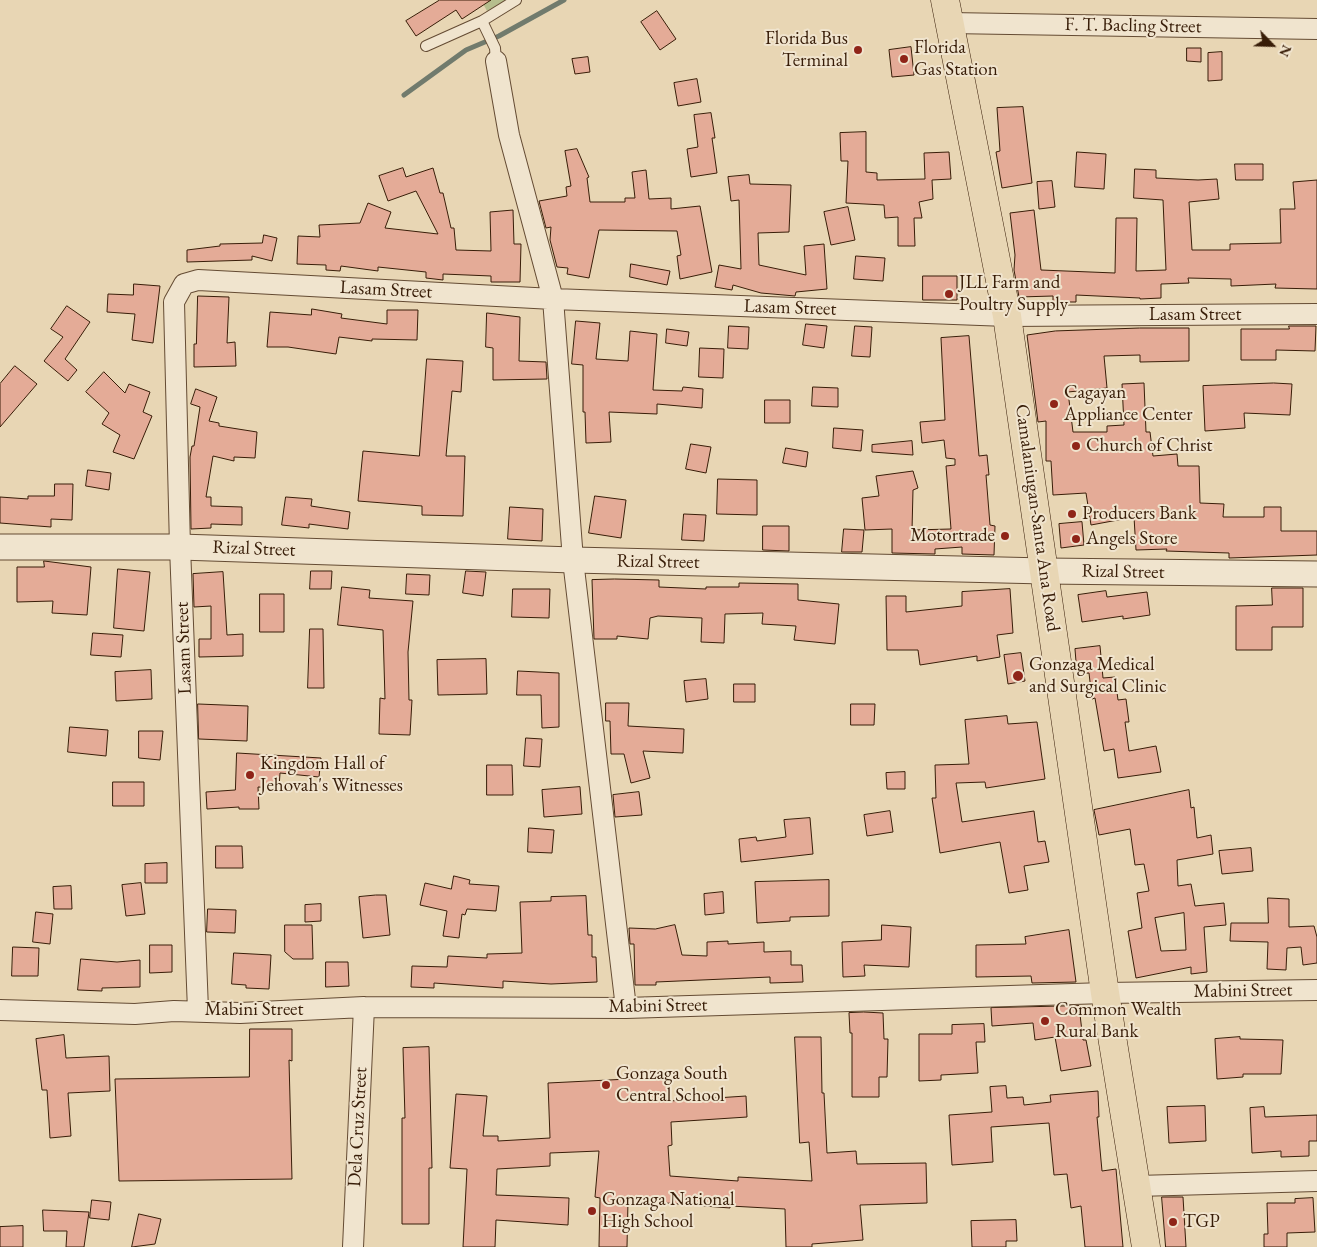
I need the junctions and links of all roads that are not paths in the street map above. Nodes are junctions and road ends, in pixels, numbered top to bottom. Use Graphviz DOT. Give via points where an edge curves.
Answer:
graph roads {
  1 [pos="516,0"];
  2 [pos="947,12"];
  3 [pos="482,21"];
  4 [pos="1317,29"];
  5 [pos="426,46"];
  6 [pos="496,61"];
  7 [pos="553,299"];
  8 [pos="1317,314"];
  9 [pos="1007,316"];
  10 [pos="0,547"];
  11 [pos="180,547"];
  12 [pos="573,560"];
  13 [pos="1044,572"];
  14 [pos="1317,574"];
  15 [pos="1317,990"];
  16 [pos="1105,993"];
  17 [pos="364,1007"];
  18 [pos="626,1008"];
  19 [pos="0,1010"];
  20 [pos="198,1010"];
  21 [pos="1317,1181"];
  22 [pos="1137,1186"];
  23 [pos="353,1247"];
  24 [pos="1146,1247"];
  1 -- 3 [label="lane"];
  2 -- 4 [label="street, F. T. Bacling Street"];
  2 -- 9 [label="main road, Camalaniugan-Santa Ana Road"];
  3 -- 5 [label="lane"];
  3 -- 6 [label="lane"];
  6 -- 7 [label="street" via="509,135"];
  7 -- 9 [label="street, Lasam Street"];
  7 -- 11 [label="street, Lasam Street" via="198,280 184,284 174,302"];
  7 -- 12 [label="street"];
  8 -- 9 [label="street, Lasam Street"];
  9 -- 13 [label="main road, Camalaniugan-Santa Ana Road"];
  10 -- 11 [label="street, Rizal Street"];
  11 -- 12 [label="street, Rizal Street"];
  11 -- 20 [label="street, Lasam Street"];
  12 -- 13 [label="street, Rizal Street"];
  12 -- 18 [label="street"];
  13 -- 14 [label="street, Rizal Street"];
  13 -- 16 [label="main road, Camalaniugan-Santa Ana Road"];
  15 -- 16 [label="street, Mabini Street"];
  16 -- 18 [label="street, Mabini Street"];
  16 -- 22 [label="main road, Camalaniugan-Santa Ana Road"];
  17 -- 18 [label="street, Mabini Street"];
  17 -- 20 [label="street, Mabini Street" via="240,1012"];
  17 -- 23 [label="street, Dela Cruz Street"];
  19 -- 20 [label="street, Mabini Street" via="135,1014"];
  21 -- 22 [label="street"];
  22 -- 24 [label="main road, Camalaniugan-Santa Ana Road"];
}
